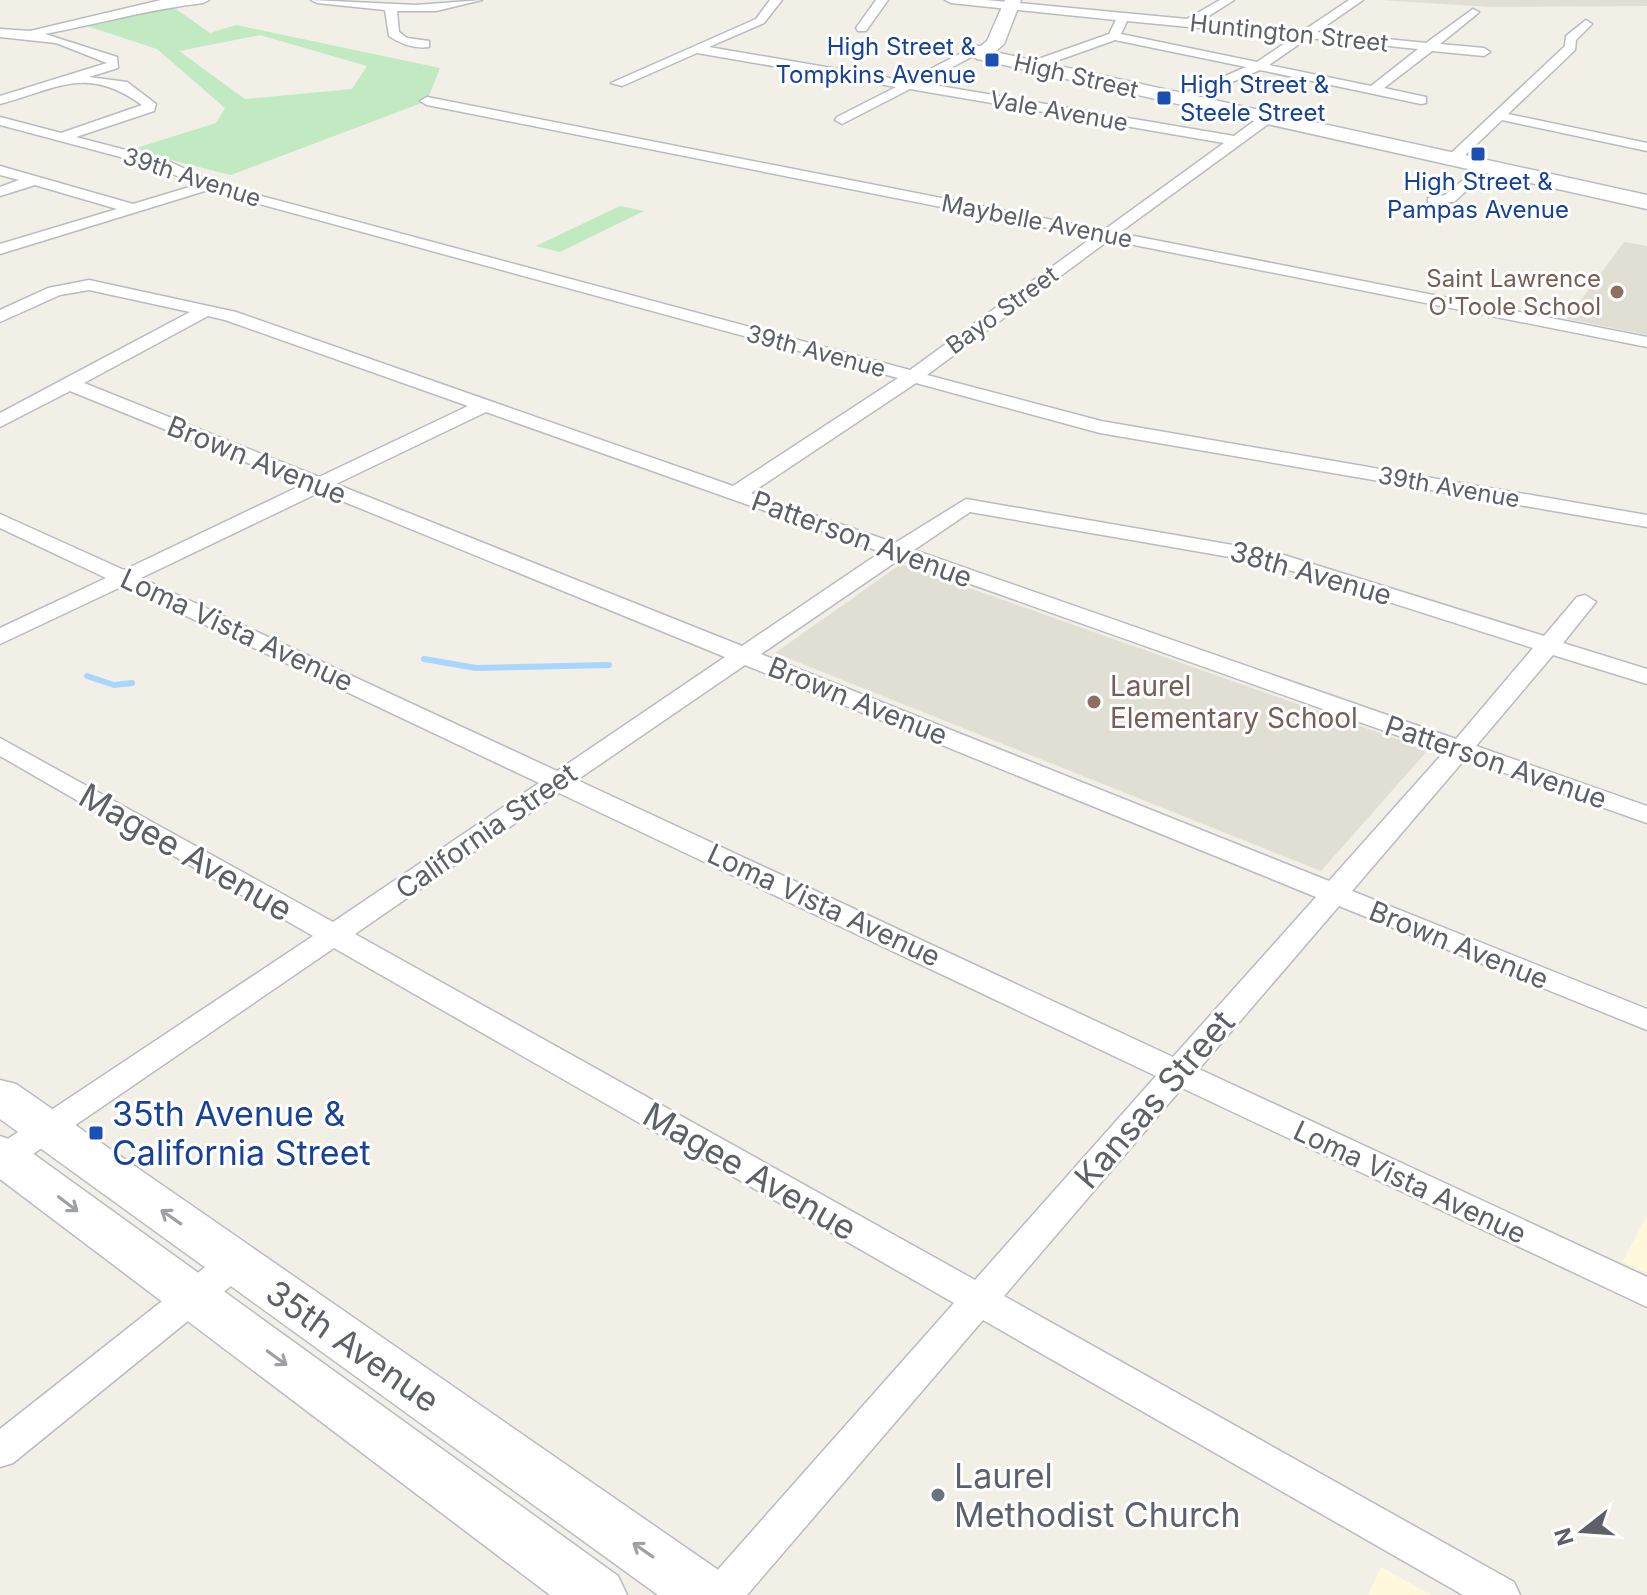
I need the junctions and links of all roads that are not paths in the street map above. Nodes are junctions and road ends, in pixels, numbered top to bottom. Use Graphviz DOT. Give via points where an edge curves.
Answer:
graph roads {
  1 [pos="203,0"];
  2 [pos="317,0"];
  3 [pos="476,0"];
  4 [pos="776,0"];
  5 [pos="882,0"];
  6 [pos="951,0"];
  7 [pos="1127,0"];
  8 [pos="1228,0"];
  9 [pos="1357,0"];
  10 [pos="169,2"];
  11 [pos="1003,2"];
  12 [pos="391,10"];
  13 [pos="1473,12"];
  14 [pos="1122,17"];
  15 [pos="1189,23"];
  16 [pos="1586,24"];
  17 [pos="862,28"];
  18 [pos="0,33"];
  19 [pos="27,34"];
  20 [pos="1308,35"];
  21 [pos="1114,36"];
  22 [pos="0,40"];
  23 [pos="425,44"];
  24 [pos="1428,47"];
  25 [pos="697,49"];
  26 [pos="981,50"];
  27 [pos="1484,52"];
  28 [pos="1037,64"];
  29 [pos="1259,66"];
  30 [pos="70,80"];
  31 [pos="617,83"];
  32 [pos="910,85"];
  33 [pos="1374,90"];
  34 [pos="1188,97"];
  35 [pos="0,100"];
  36 [pos="1421,100"];
  37 [pos="427,101"];
  38 [pos="1500,116"];
  39 [pos="1266,119"];
  40 [pos="842,120"];
  41 [pos="0,121"];
  42 [pos="1647,127"];
  43 [pos="62,137"];
  44 [pos="1233,140"];
  45 [pos="1632,144"];
  46 [pos="1647,147"];
  47 [pos="1457,156"];
  48 [pos="1485,166"];
  49 [pos="0,170"];
  50 [pos="34,180"];
  51 [pos="207,186"];
  52 [pos="0,192"];
  53 [pos="1647,194"];
  54 [pos="1433,201"];
  55 [pos="1647,202"];
  56 [pos="134,209"];
  57 [pos="1105,235"];
  58 [pos="0,249"];
  59 [pos="207,310"];
  60 [pos="0,317"];
  61 [pos="1647,342"];
  62 [pos="911,377"];
  63 [pos="70,384"];
  64 [pos="484,406"];
  65 [pos="0,421"];
  66 [pos="318,484"];
  67 [pos="735,494"];
  68 [pos="966,505"];
  69 [pos="0,520"];
  70 [pos="1647,521"];
  71 [pos="896,551"];
  72 [pos="125,577"];
  73 [pos="1585,602"];
  74 [pos="0,637"];
  75 [pos="1550,646"];
  76 [pos="742,654"];
  77 [pos="1647,677"];
  78 [pos="0,746"];
  79 [pos="1460,750"];
  80 [pos="559,781"];
  81 [pos="1647,815"];
  82 [pos="1334,894"];
  83 [pos="334,937"];
  84 [pos="1647,1020"];
  85 [pos="1177,1072"];
  86 [pos="0,1096"];
  87 [pos="47,1129"];
  88 [pos="3,1156"];
  89 [pos="214,1279"];
  90 [pos="1647,1293"];
  91 [pos="978,1301"];
  92 [pos="0,1451"];
  93 [pos="597,1595"];
  94 [pos="706,1595"];
  95 [pos="721,1595"];
  96 [pos="1500,1595"];
  1 -- 10 [label="street"];
  2 -- 12 [label="street"];
  3 -- 12 [label="street"];
  4 -- 25 [label="street" via="760,21"];
  5 -- 17 [label="street"];
  6 -- 11 [label="street, Huntington Street"];
  7 -- 14 [label="street"];
  8 -- 15 [label="street"];
  9 -- 20 [label="street"];
  10 -- 19 [label="street"];
  11 -- 14 [label="street, Huntington Street"];
  11 -- 26 [label="street" via="995,44"];
  12 -- 23 [label="street" via="393,33"];
  13 -- 24 [label="street"];
  14 -- 15 [label="street, Huntington Street"];
  14 -- 21 [label="street"];
  15 -- 20 [label="street, Huntington Street"];
  16 -- 38 [label="street" via="1570,39 1571,47"];
  18 -- 19 [label="street"];
  19 -- 22 [label="street"];
  19 -- 30 [label="street" via="94,50 113,60 114,65"];
  20 -- 24 [label="street, Huntington Street"];
  20 -- 29 [label="street"];
  21 -- 28 [label="street"];
  21 -- 29 [label="street"];
  24 -- 27 [label="street, Huntington Street"];
  24 -- 33 [label="street"];
  25 -- 31 [label="street"];
  25 -- 32 [label="street, Vale Avenue"];
  26 -- 28 [label="street, High Street"];
  26 -- 32 [label="street"];
  28 -- 34 [label="street, High Street"];
  29 -- 33 [label="street"];
  29 -- 34 [label="street"];
  30 -- 35 [label="street"];
  30 -- 43 [label="street" via="122,85 149,108"];
  32 -- 40 [label="street"];
  32 -- 44 [label="street, Vale Avenue"];
  33 -- 36 [label="street"];
  34 -- 39 [label="street, High Street"];
  34 -- 47 [label="street, High Street"];
  37 -- 57 [label="street, Maybelle Avenue"];
  38 -- 45 [label="street"];
  38 -- 47 [label="street"];
  39 -- 44 [label="street, Bayo Street"];
  39 -- 47 [label="street, High Street"];
  41 -- 43 [label="street, 39th Avenue"];
  42 -- 45 [label="street"];
  43 -- 51 [label="street, 39th Avenue" via="163,164"];
  44 -- 57 [label="street, Bayo Street"];
  45 -- 46 [label="street"];
  47 -- 48 [label="street, High Street"];
  47 -- 53 [label="street, High Street"];
  48 -- 54 [label="street" via="1449,199"];
  48 -- 55 [label="street, High Street"];
  49 -- 50 [label="street"];
  50 -- 52 [label="street"];
  50 -- 56 [label="street"];
  51 -- 56 [label="street"];
  51 -- 62 [label="street, 39th Avenue"];
  56 -- 58 [label="street"];
  57 -- 61 [label="street, Maybelle Avenue"];
  57 -- 62 [label="street, Bayo Street"];
  59 -- 60 [label="street, Patterson Avenue" via="72,285"];
  59 -- 63 [label="street"];
  59 -- 64 [label="street, Patterson Avenue"];
  62 -- 67 [label="street, Bayo Street"];
  62 -- 70 [label="street, 39th Avenue" via="1100,427"];
  63 -- 65 [label="street"];
  63 -- 66 [label="street, Brown Avenue"];
  64 -- 66 [label="street"];
  64 -- 67 [label="street, Patterson Avenue"];
  66 -- 72 [label="street"];
  66 -- 76 [label="street, Brown Avenue"];
  67 -- 71 [label="street, Patterson Avenue"];
  68 -- 71 [label="street, California Street"];
  68 -- 75 [label="street, 38th Avenue" via="1274,558"];
  69 -- 72 [label="street, Loma Vista Avenue"];
  71 -- 76 [label="street, California Street"];
  71 -- 79 [label="street, Patterson Avenue"];
  72 -- 74 [label="street"];
  72 -- 80 [label="street, Loma Vista Avenue"];
  73 -- 75 [label="street, Kansas Street"];
  75 -- 77 [label="street, 38th Avenue"];
  75 -- 79 [label="street, Kansas Street"];
  76 -- 80 [label="street, California Street"];
  76 -- 82 [label="street, Brown Avenue"];
  78 -- 83 [label="street, Magee Avenue"];
  79 -- 81 [label="street, Patterson Avenue"];
  79 -- 82 [label="street, Kansas Street"];
  80 -- 83 [label="street, California Street"];
  80 -- 85 [label="street, Loma Vista Avenue"];
  82 -- 84 [label="street, Brown Avenue"];
  82 -- 85 [label="street, Kansas Street"];
  83 -- 87 [label="street, California Street"];
  83 -- 91 [label="street, Magee Avenue"];
  85 -- 90 [label="street, Loma Vista Avenue"];
  85 -- 91 [label="street, Kansas Street"];
  86 -- 87 [label="street, 35th Avenue"];
  87 -- 88 [label="street, California Street"];
  89 -- 87 [label="street, 35th Avenue, one-way"];
  88 -- 89 [label="street, 35th Avenue, one-way"];
  89 -- 92 [label="street"];
  89 -- 93 [label="street, 35th Avenue, one-way"];
  94 -- 89 [label="street, 35th Avenue, one-way"];
  91 -- 95 [label="street, Kansas Street"];
  91 -- 96 [label="street, Magee Avenue"];
}
